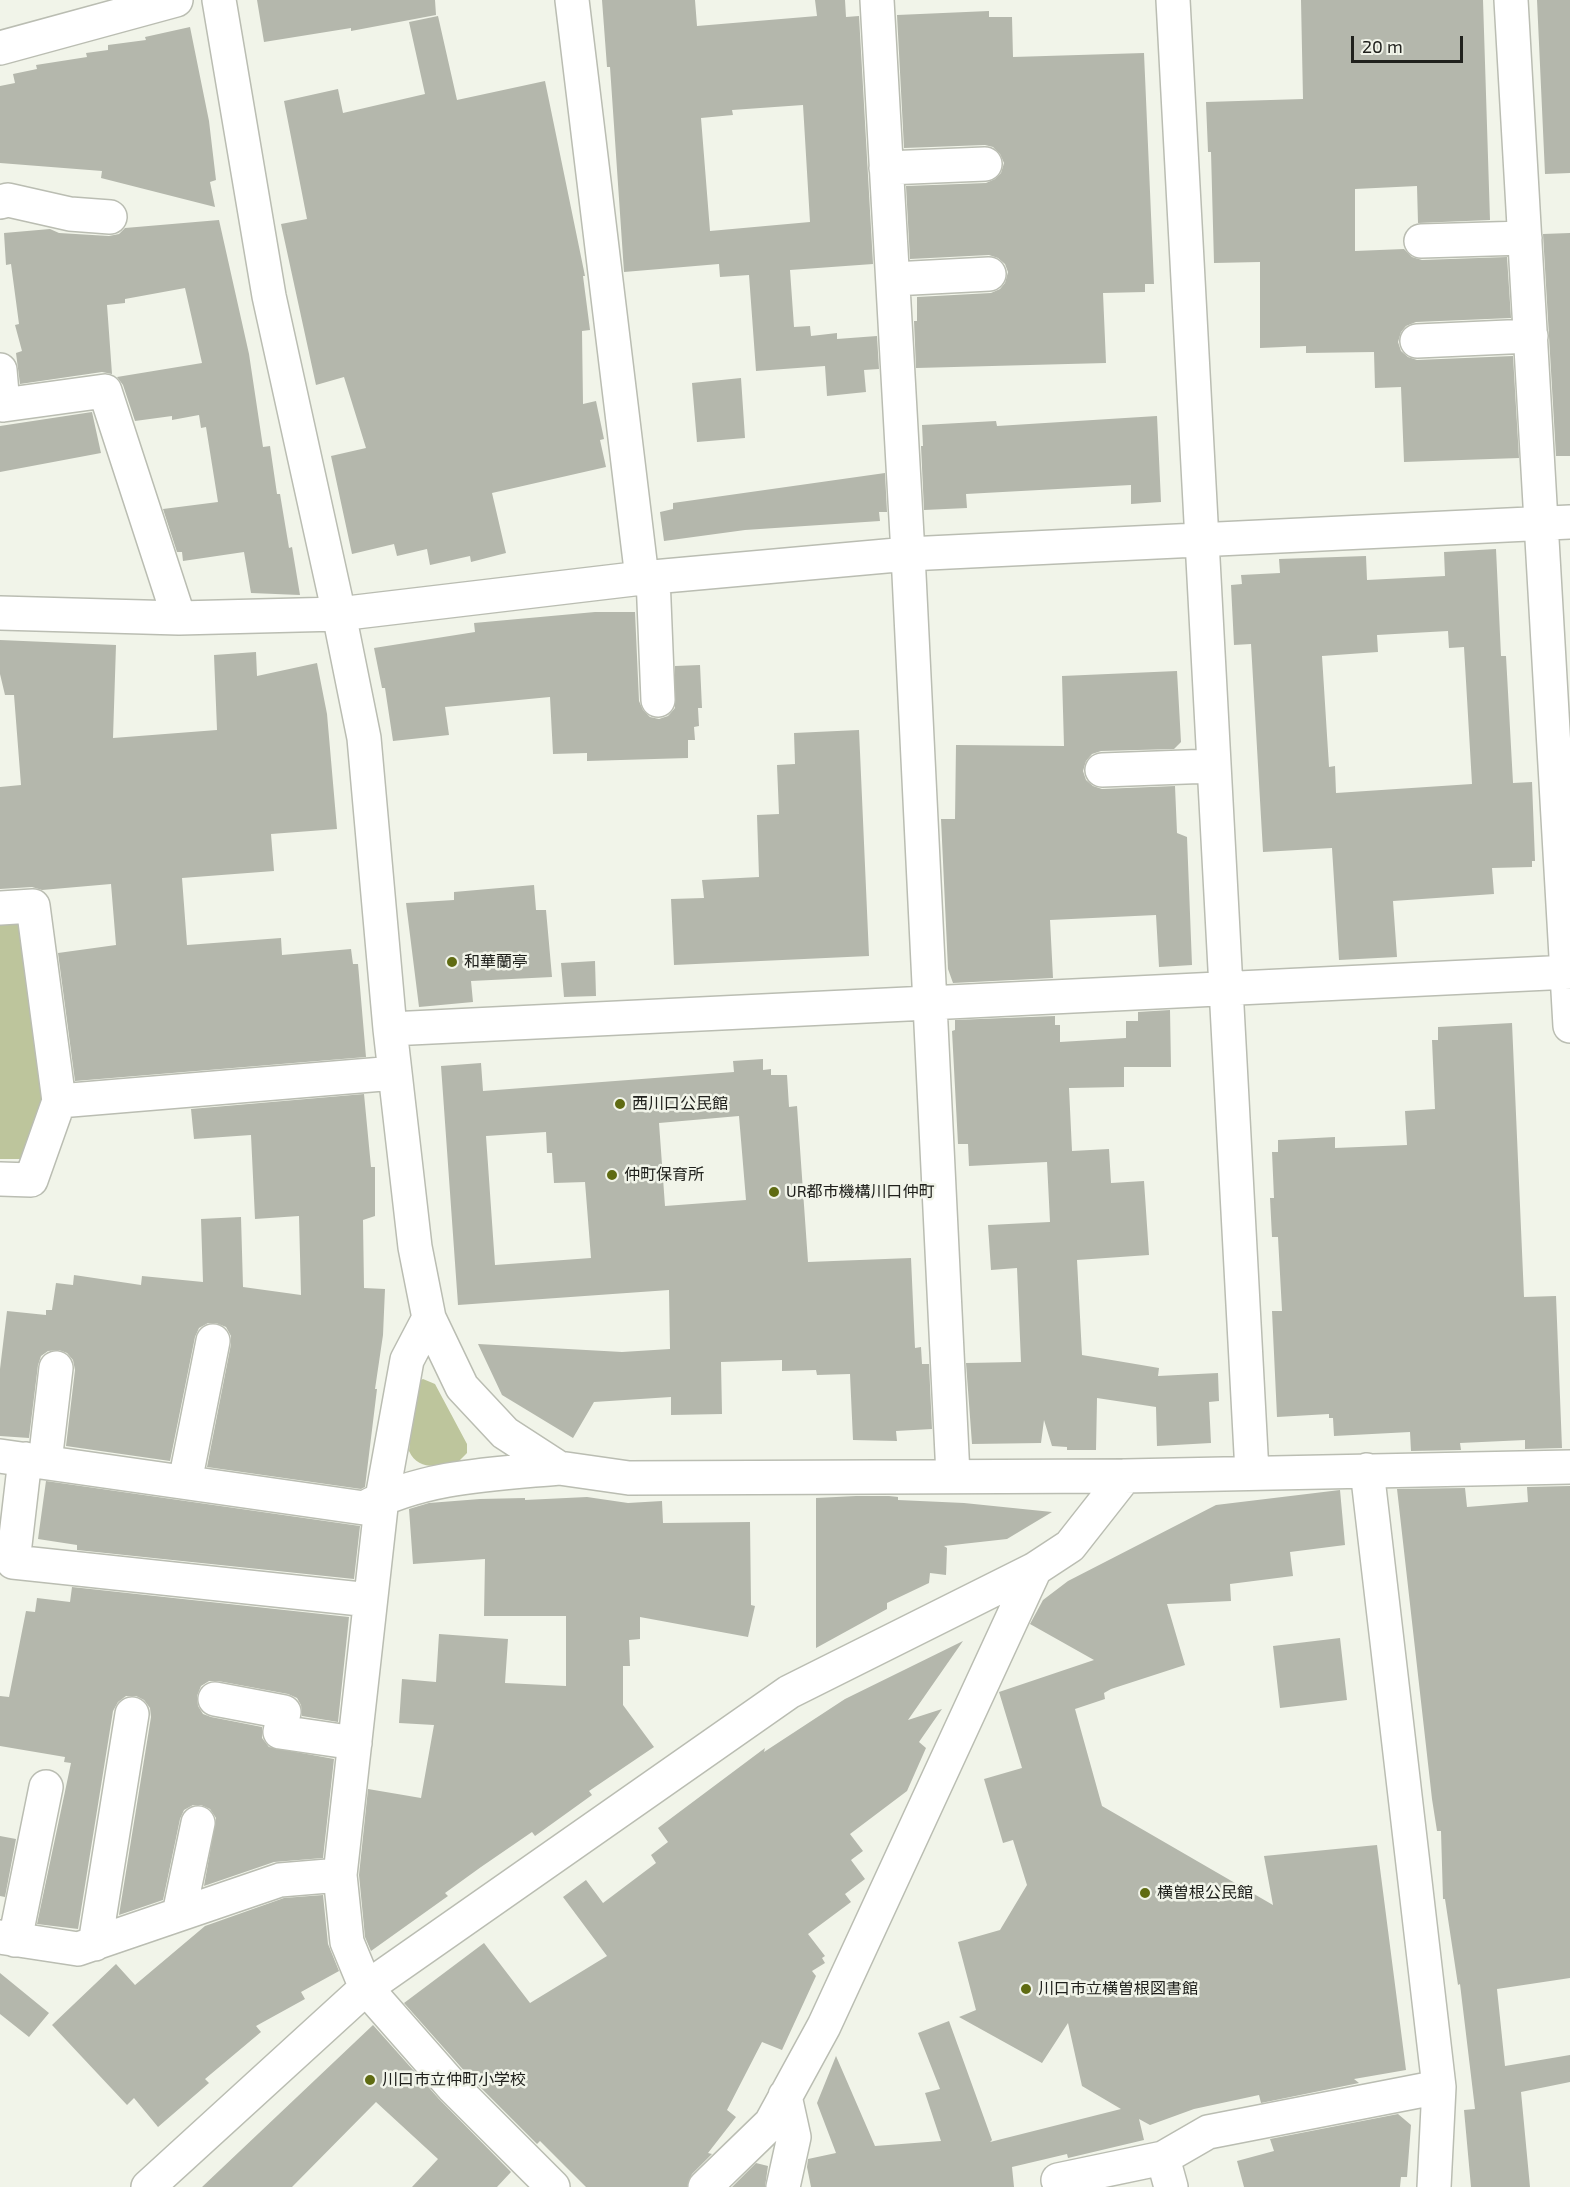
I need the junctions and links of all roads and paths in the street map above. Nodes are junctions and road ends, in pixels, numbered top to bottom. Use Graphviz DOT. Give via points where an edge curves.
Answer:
graph roads {
  1 [pos="176,0"];
  2 [pos="219,0"];
  3 [pos="572,0"];
  4 [pos="877,0"];
  5 [pos="1173,0"];
  6 [pos="1511,0"];
  7 [pos="0,48"];
  8 [pos="985,164"];
  9 [pos="886,168"];
  10 [pos="0,202"];
  11 [pos="110,217"];
  12 [pos="1525,238"];
  13 [pos="1421,241"];
  14 [pos="989,274"];
  15 [pos="892,279"];
  16 [pos="1531,336"];
  17 [pos="1417,341"];
  18 [pos="0,370"];
  19 [pos="1556,522"];
  20 [pos="1200,538"];
  21 [pos="908,554"];
  22 [pos="648,578"];
  23 [pos="0,613"];
  24 [pos="339,614"];
  25 [pos="179,618"];
  26 [pos="658,700"];
  27 [pos="1213,766"];
  28 [pos="1102,770"];
  29 [pos="0,908"];
  30 [pos="1568,972"];
  31 [pos="1225,990"];
  32 [pos="929,1002"];
  33 [pos="1570,1026"];
  34 [pos="390,1029"];
  35 [pos="395,1073"];
  36 [pos="59,1101"];
  37 [pos="0,1179"];
  38 [pos="429,1318"];
  39 [pos="213,1341"];
  40 [pos="56,1368"];
  41 [pos="23,1459"];
  42 [pos="1570,1467"];
  43 [pos="559,1468"];
  44 [pos="1367,1470"];
  45 [pos="1252,1472"];
  46 [pos="953,1475"];
  47 [pos="1125,1476"];
  48 [pos="185,1482"];
  49 [pos="382,1498"];
  50 [pos="1035,1569"];
  51 [pos="370,1600"];
  52 [pos="215,1699"];
  53 [pos="132,1714"];
  54 [pos="355,1743"];
  55 [pos="46,1787"];
  56 [pos="198,1823"];
  57 [pos="340,1875"];
  58 [pos="179,1914"];
  59 [pos="7,1939"];
  60 [pos="95,1944"];
  61 [pos="366,1988"];
  62 [pos="1438,2087"];
  63 [pos="785,2096"];
  64 [pos="1167,2173"];
  65 [pos="1058,2180"];
  66 [pos="148,2187"];
  67 [pos="553,2187"];
  68 [pos="705,2187"];
  69 [pos="783,2187"];
  70 [pos="1434,2187"];
  1 -- 7 [label="street"];
  2 -- 24 [label="street" via="269,296"];
  3 -- 22 [label="street"];
  4 -- 9 [label="street"];
  5 -- 20 [label="street"];
  6 -- 12 [label="street"];
  8 -- 9 [label="street"];
  9 -- 15 [label="street"];
  10 -- 11 [label="street" via="8,200 70,214"];
  12 -- 13 [label="street"];
  12 -- 16 [label="street"];
  14 -- 15 [label="street"];
  15 -- 21 [label="street"];
  16 -- 17 [label="street"];
  16 -- 19 [label="street"];
  18 -- 25 [label="street" via="3,405 105,391"];
  19 -- 20 [label="street"];
  19 -- 30 [label="street"];
  20 -- 21 [label="street"];
  20 -- 27 [label="street"];
  21 -- 22 [label="street"];
  21 -- 32 [label="street"];
  22 -- 24 [label="street"];
  22 -- 26 [label="street"];
  23 -- 25 [label="street"];
  24 -- 25 [label="street"];
  24 -- 34 [label="street" via="364,738"];
  27 -- 28 [label="street"];
  27 -- 31 [label="street"];
  29 -- 36 [label="street" via="33,906"];
  30 -- 31 [label="street"];
  30 -- 33 [label="street"];
  31 -- 32 [label="street"];
  31 -- 45 [label="street"];
  32 -- 34 [label="street"];
  32 -- 46 [label="street"];
  34 -- 35 [label="street"];
  35 -- 36 [label="street"];
  35 -- 38 [label="street" via="415,1247"];
  36 -- 37 [label="street" via="31,1180"];
  38 -- 43 [label="street" via="462,1387 505,1433"];
  38 -- 49 [label="street" via="407,1360"];
  39 -- 48 [label="street"];
  40 -- 41 [label="street"];
  41 -- 48 [label="street"];
  41 -- 51 [label="street" via="12,1563"];
  42 -- 44 [label="street"];
  43 -- 46 [label="street" via="629,1478"];
  43 -- 49 [label="street" via="413,1486"];
  44 -- 45 [label="street"];
  44 -- 62 [label="street"];
  45 -- 47 [label="street"];
  46 -- 47 [label="street"];
  47 -- 50 [label="street" via="1070,1546"];
  48 -- 49 [label="street" via="364,1508"];
  49 -- 51 [label="street"];
  50 -- 61 [label="street" via="789,1692"];
  50 -- 63 [label="street" via="824,2026"];
  51 -- 54 [label="street"];
  52 -- 54 [label="street" via="284,1712 280,1732"];
  53 -- 60 [label="street"];
  54 -- 57 [label="street"];
  55 -- 59 [label="street"];
  56 -- 58 [label="street"];
  57 -- 58 [label="street" via="280,1880"];
  57 -- 61 [label="street" via="347,1942"];
  58 -- 60 [label="street"];
  59 -- 60 [label="street" via="78,1949"];
  61 -- 66 [label="street"];
  61 -- 67 [label="street" via="453,2087"];
  62 -- 64 [label="street" via="1208,2132"];
  62 -- 70 [label="street"];
  63 -- 68 [label="street" via="771,2122"];
  63 -- 69 [label="street" via="794,2137"];
  64 -- 65 [label="street"];
}
